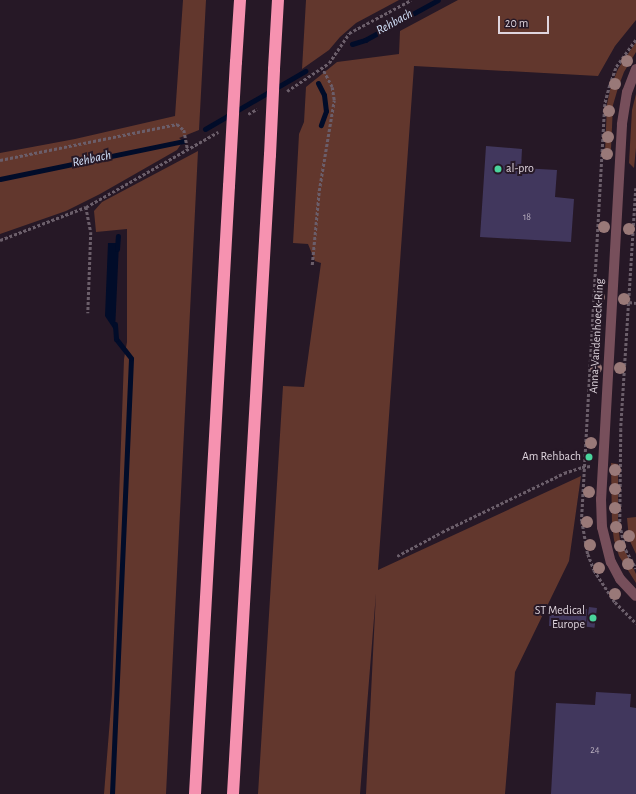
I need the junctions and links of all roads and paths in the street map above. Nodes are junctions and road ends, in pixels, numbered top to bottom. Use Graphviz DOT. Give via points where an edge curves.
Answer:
graph roads {
  1 [pos="240,0"];
  2 [pos="278,0"];
  3 [pos="410,0"];
  4 [pos="322,68"];
  5 [pos="636,69"];
  6 [pos="284,93"];
  7 [pos="259,108"];
  8 [pos="246,116"];
  9 [pos="220,131"];
  10 [pos="188,151"];
  11 [pos="0,160"];
  12 [pos="636,188"];
  13 [pos="86,207"];
  14 [pos="0,240"];
  15 [pos="312,265"];
  16 [pos="629,302"];
  17 [pos="636,303"];
  18 [pos="88,313"];
  19 [pos="603,465"];
  20 [pos="397,556"];
  21 [pos="636,568"];
  22 [pos="636,596"];
  23 [pos="195,794"];
  24 [pos="233,794"];
  1 -- 23 [label="highway, bridge"];
  2 -- 24 [label="highway, bridge"];
  3 -- 4 [label="path" via="349,33 329,63"];
  4 -- 6 [label="path"];
  4 -- 15 [label="path" via="332,86 334,100 319,192"];
  5 -- 19 [label="street, Anna-Vandenhoeck-Ring" via="627,92 622,125"];
  7 -- 8 [label="path"];
  9 -- 10 [label="path"];
  10 -- 11 [label="path" via="184,130 177,124"];
  10 -- 13 [label="path"];
  12 -- 16 [label="path"];
  13 -- 14 [label="path"];
  13 -- 18 [label="path" via="91,232"];
  16 -- 17 [label="path"];
  16 -- 21 [label="path" via="620,525 626,550"];
  19 -- 20 [label="path" via="573,469"];
  19 -- 22 [label="street, Anna-Vandenhoeck-Ring" via="601,499 604,542 610,562 620,579"];
}
